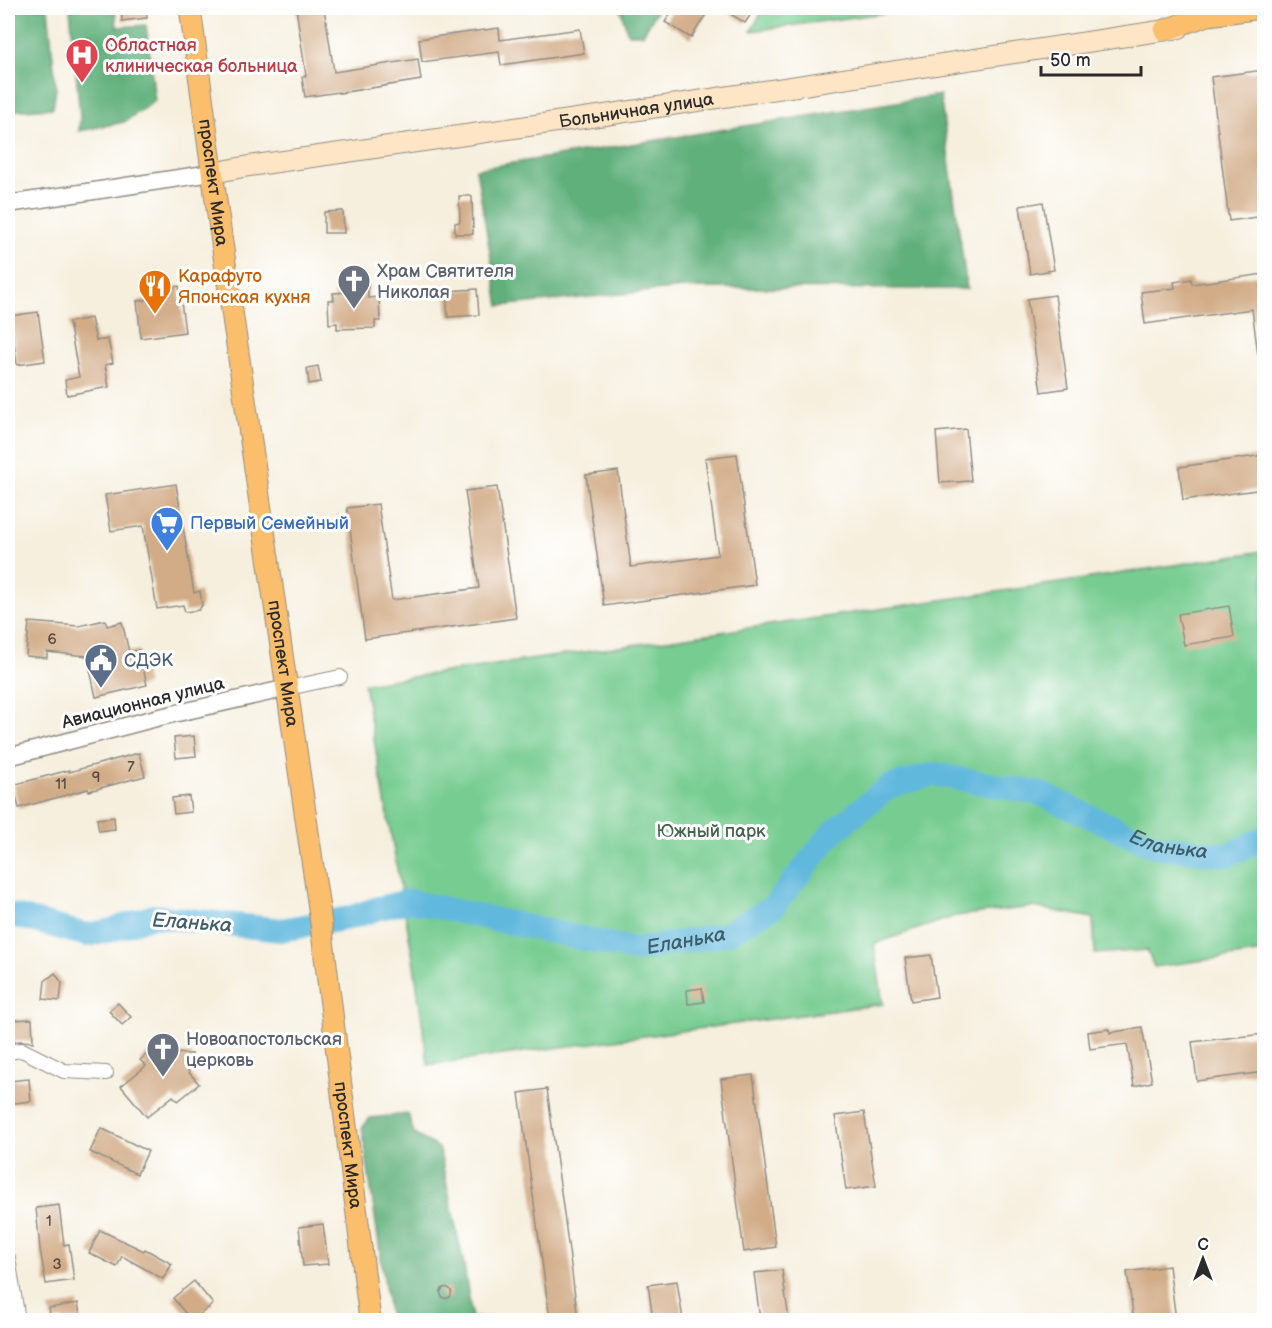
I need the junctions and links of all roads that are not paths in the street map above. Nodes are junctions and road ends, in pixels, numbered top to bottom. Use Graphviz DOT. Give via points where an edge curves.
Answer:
graph roads {
  1 [pos="190,8"];
  2 [pos="1261,8"];
  3 [pos="1264,15"];
  4 [pos="1165,30"];
  5 [pos="212,173"];
  6 [pos="8,204"];
  7 [pos="340,677"];
  8 [pos="288,688"];
  9 [pos="8,756"];
  10 [pos="8,1052"];
  11 [pos="106,1073"];
  12 [pos="8,1258"];
  13 [pos="18,1320"];
  14 [pos="370,1320"];
  1 -- 5 [label="main road, проспект Мира"];
  2 -- 4 [label="main road" via="1208,15"];
  3 -- 4 [label="main road, Больничная улица"];
  4 -- 5 [label="main road, Больничная улица"];
  5 -- 6 [label="street, Больничная улица"];
  5 -- 8 [label="main road, проспект Мира"];
  7 -- 8 [label="street"];
  8 -- 9 [label="street, Авиационная улица"];
  8 -- 14 [label="main road, проспект Мира"];
  10 -- 11 [label="street" via="22,1050 64,1071"];
  12 -- 13 [label="street"];
}
